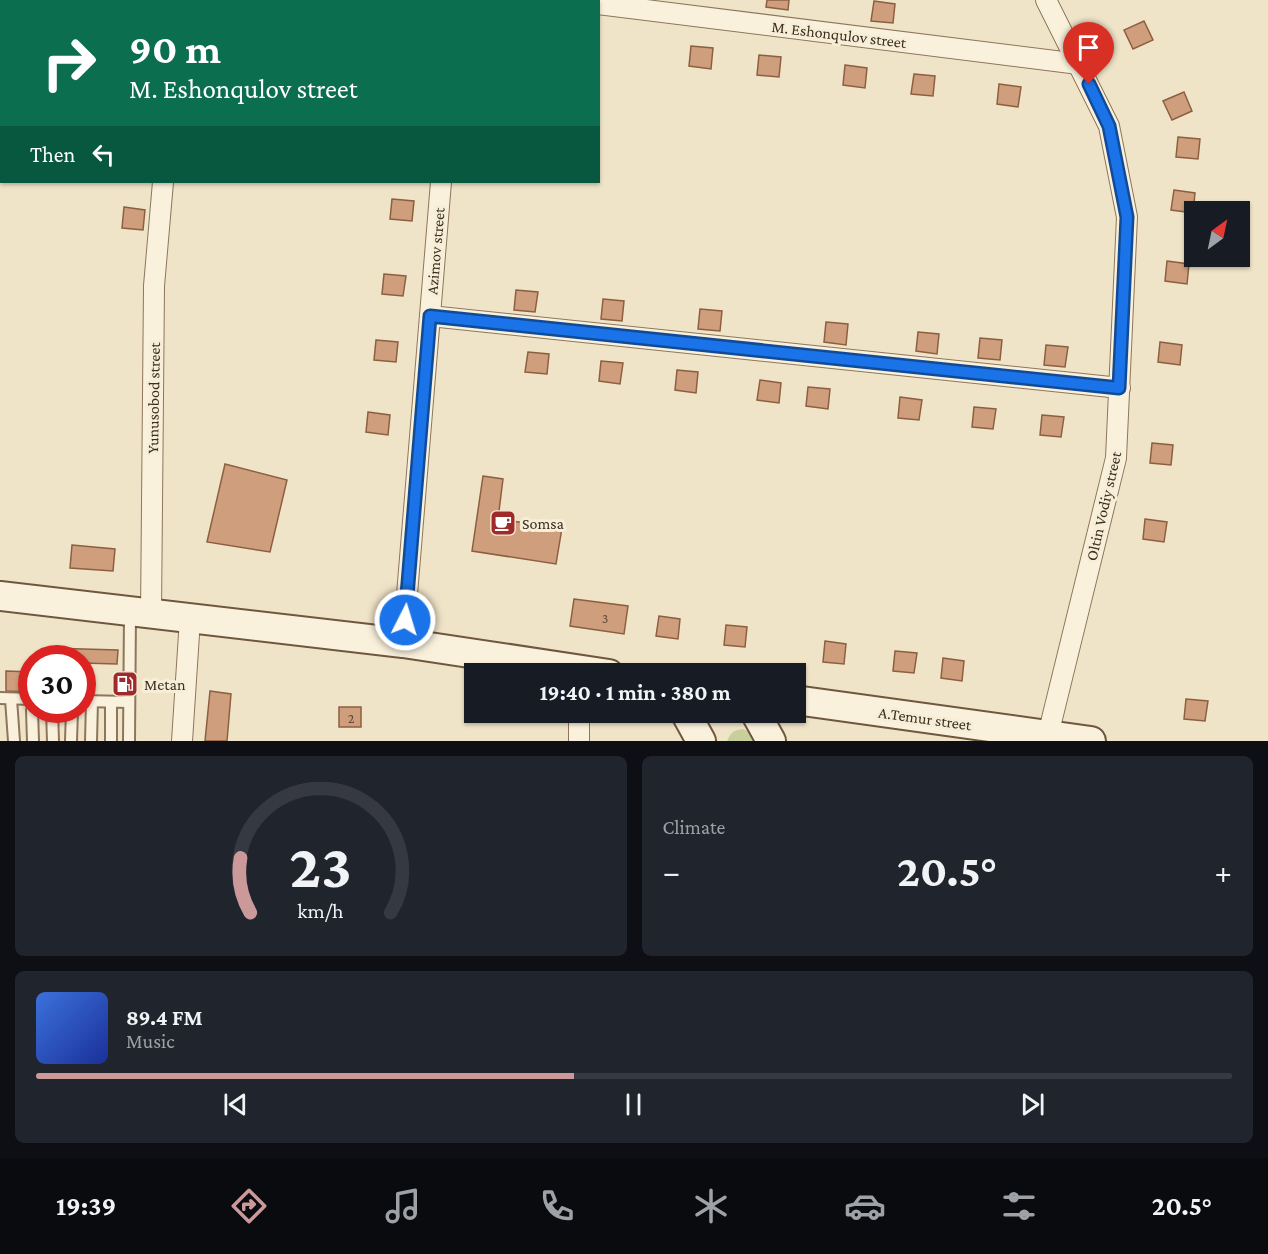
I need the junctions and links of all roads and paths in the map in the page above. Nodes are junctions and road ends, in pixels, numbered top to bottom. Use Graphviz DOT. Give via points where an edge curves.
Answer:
graph roads {
  1 [pos="1046,0"];
  2 [pos="600,4"];
  3 [pos="1079,64"];
  4 [pos="163,183"];
  5 [pos="441,183"];
  6 [pos="430,316"];
  7 [pos="1119,388"];
  8 [pos="0,596"];
  9 [pos="141,612"];
  10 [pos="190,619"];
  11 [pos="403,643"];
  12 [pos="529,663"];
  13 [pos="6,698"];
  14 [pos="96,701"];
  15 [pos="111,702"];
  16 [pos="129,702"];
  17 [pos="806,702"];
  18 [pos="32,723"];
  19 [pos="52,723"];
  20 [pos="72,723"];
  21 [pos="89,723"];
  22 [pos="579,723"];
  23 [pos="691,723"];
  24 [pos="761,723"];
  25 [pos="1048,735"];
  26 [pos="14,741"];
  27 [pos="33,741"];
  28 [pos="53,741"];
  29 [pos="71,741"];
  30 [pos="91,741"];
  31 [pos="111,741"];
  32 [pos="129,741"];
  33 [pos="182,741"];
  34 [pos="579,741"];
  35 [pos="701,741"];
  36 [pos="771,741"];
  37 [pos="1091,741"];
  1 -- 3 [label="street, Oltin Vodiy street"];
  2 -- 3 [label="street, M. Eshonqulov street"];
  3 -- 7 [label="street, Oltin Vodiy street" via="1109,126 1127,217"];
  4 -- 9 [label="street, Yunusobod street" via="153,286"];
  5 -- 6 [label="street, Azimov street"];
  6 -- 7 [label="street"];
  6 -- 11 [label="street, Azimov street"];
  7 -- 25 [label="street, Oltin Vodiy street" via="1116,458"];
  8 -- 9 [label="main road"];
  9 -- 10 [label="main road"];
  9 -- 16 [label="lane"];
  10 -- 11 [label="main road"];
  10 -- 33 [label="street"];
  11 -- 12 [label="main road"];
  13 -- 26 [label="lane"];
  14 -- 15 [label="lane"];
  15 -- 16 [label="lane"];
  15 -- 31 [label="lane"];
  16 -- 32 [label="lane"];
  17 -- 25 [label="main road, A.Temur street"];
  18 -- 27 [label="lane"];
  19 -- 28 [label="lane"];
  20 -- 29 [label="lane"];
  21 -- 30 [label="lane"];
  22 -- 34 [label="street"];
  23 -- 35 [label="main road"];
  24 -- 36 [label="main road"];
  25 -- 37 [label="main road, A.Temur street"];
}
